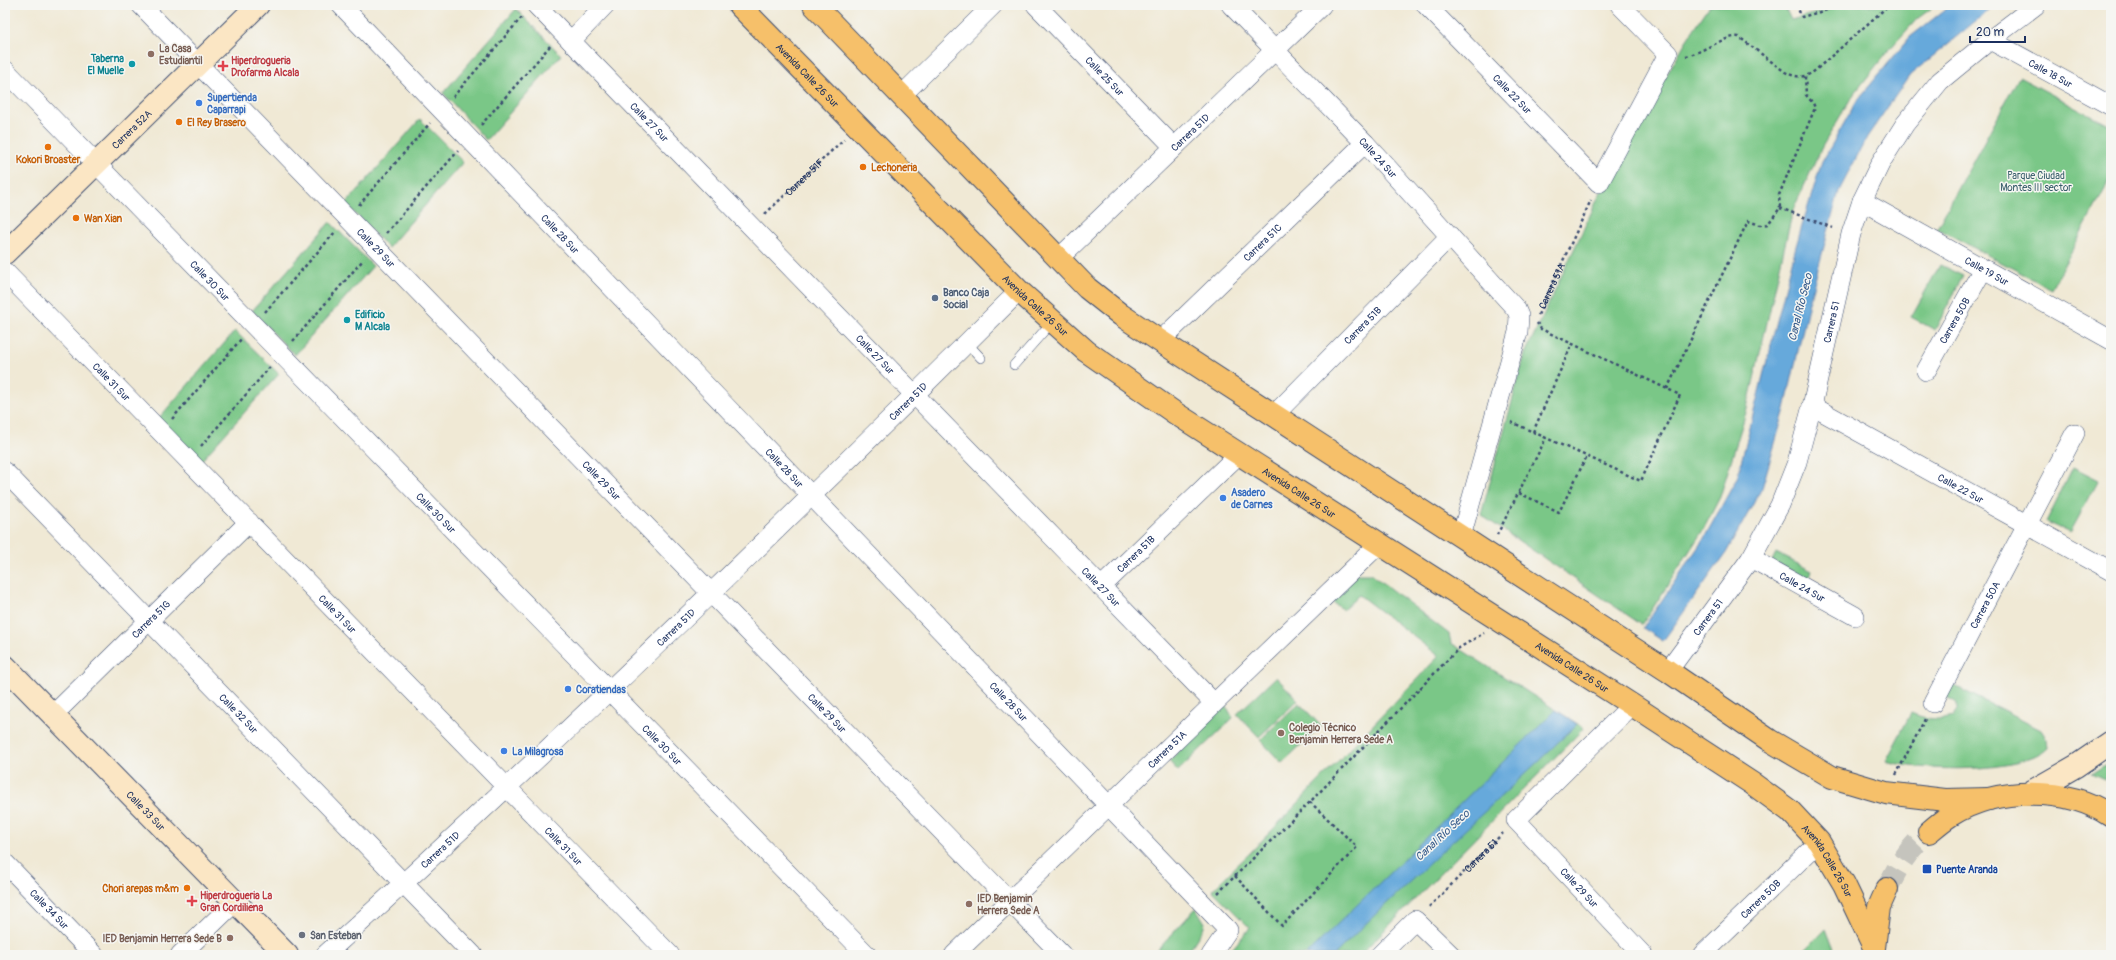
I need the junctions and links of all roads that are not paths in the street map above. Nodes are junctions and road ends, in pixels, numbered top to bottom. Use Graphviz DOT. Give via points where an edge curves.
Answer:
graph roads {
  1 [pos="141,5"];
  2 [pos="258,5"];
  3 [pos="341,5"];
  4 [pos="536,5"];
  5 [pos="605,5"];
  6 [pos="740,5"];
  7 [pos="814,5"];
  8 [pos="993,5"];
  9 [pos="1036,5"];
  10 [pos="1231,5"];
  11 [pos="1322,5"];
  12 [pos="1426,5"];
  13 [pos="1620,5"];
  14 [pos="2036,5"];
  15 [pos="1990,40"];
  16 [pos="571,41"];
  17 [pos="1275,50"];
  18 [pos="198,64"];
  19 [pos="5,70"];
  20 [pos="901,96"];
  21 [pos="2111,106"];
  22 [pos="1365,144"];
  23 [pos="1174,147"];
  24 [pos="96,164"];
  25 [pos="1862,201"];
  26 [pos="1450,236"];
  27 [pos="5,253"];
  28 [pos="1058,259"];
  29 [pos="1984,269"];
  30 [pos="5,272"];
  31 [pos="1019,291"];
  32 [pos="1052,322"];
  33 [pos="2111,340"];
  34 [pos="1160,341"];
  35 [pos="967,343"];
  36 [pos="982,358"];
  37 [pos="1014,365"];
  38 [pos="1926,371"];
  39 [pos="915,395"];
  40 [pos="1812,406"];
  41 [pos="1274,415"];
  42 [pos="2075,433"];
  43 [pos="1239,454"];
  44 [pos="5,472"];
  45 [pos="813,497"];
  46 [pos="249,522"];
  47 [pos="2027,524"];
  48 [pos="1461,537"];
  49 [pos="1379,544"];
  50 [pos="1751,558"];
  51 [pos="2111,571"];
  52 [pos="1101,587"];
  53 [pos="712,594"];
  54 [pos="1855,616"];
  55 [pos="149,621"];
  56 [pos="5,666"];
  57 [pos="1668,671"];
  58 [pos="610,691"];
  59 [pos="1214,703"];
  60 [pos="1933,703"];
  61 [pos="1632,705"];
  62 [pos="53,715"];
  63 [pos="2111,742"];
  64 [pos="508,788"];
  65 [pos="2029,793"];
  66 [pos="1989,799"];
  67 [pos="1109,805"];
  68 [pos="2111,816"];
  69 [pos="1929,832"];
  70 [pos="1818,842"];
  71 [pos="5,863"];
  72 [pos="404,884"];
  73 [pos="1887,889"];
  74 [pos="1010,901"];
  75 [pos="235,902"];
  76 [pos="1874,951"];
  77 [pos="94,955"];
  78 [pos="180,955"];
  79 [pos="287,955"];
  80 [pos="325,955"];
  81 [pos="472,955"];
  82 [pos="670,955"];
  83 [pos="867,955"];
  84 [pos="954,955"];
  85 [pos="1062,955"];
  86 [pos="1211,955"];
  87 [pos="1380,955"];
  88 [pos="1451,955"];
  89 [pos="1643,955"];
  90 [pos="1702,955"];
  1 -- 18 [label="street, Calle 29 Sur"];
  2 -- 18 [label="street, Carrera 52A"];
  3 -- 45 [label="street, Calle 28 Sur"];
  4 -- 16 [label="street, Calle 27 Sur"];
  5 -- 16 [label="street"];
  6 -- 31 [label="main road, Avenida Calle 26 Sur"];
  7 -- 20 [label="main road"];
  8 -- 20 [label="street"];
  9 -- 23 [label="street, Calle 25 Sur"];
  10 -- 17 [label="street, Calle 24 Sur"];
  11 -- 17 [label="street, Carrera 51D"];
  12 -- 13 [label="street, Calle 22 Sur" via="1599,183 1668,54"];
  14 -- 15 [label="street, Carrera 51"];
  15 -- 21 [label="street, Calle 18 Sur"];
  15 -- 25 [label="street, Carrera 51" via="1940,81 1923,100 1881,162"];
  16 -- 39 [label="street, Calle 27 Sur"];
  17 -- 22 [label="street, Calle 24 Sur"];
  17 -- 23 [label="street, Carrera 51D"];
  18 -- 24 [label="street, Carrera 52A"];
  18 -- 53 [label="street, Calle 29 Sur"];
  19 -- 24 [label="street, Calle 30 Sur"];
  20 -- 28 [label="main road"];
  22 -- 26 [label="street, Calle 24 Sur"];
  22 -- 34 [label="street, Carrera 51C"];
  23 -- 28 [label="street, Carrera 51D"];
  24 -- 27 [label="street, Carrera 52A"];
  24 -- 58 [label="street, Calle 30 Sur"];
  25 -- 29 [label="street, Calle 19 Sur"];
  25 -- 40 [label="street, Carrera 51" via="1851,234"];
  26 -- 41 [label="street, Carrera 51B"];
  26 -- 48 [label="street, Calle 24 Sur" via="1527,318 1518,332"];
  28 -- 34 [label="main road" via="1103,302"];
  29 -- 33 [label="street, Calle 19 Sur"];
  29 -- 38 [label="street, Carrera 50B"];
  30 -- 46 [label="street, Calle 31 Sur"];
  31 -- 32 [label="main road, Avenida Calle 26 Sur"];
  31 -- 35 [label="street, Carrera 51D"];
  32 -- 37 [label="lane"];
  32 -- 43 [label="main road, Avenida Calle 26 Sur" via="1104,365"];
  34 -- 41 [label="main road"];
  35 -- 36 [label="lane"];
  35 -- 39 [label="street, Carrera 51D"];
  39 -- 45 [label="street, Carrera 51D"];
  39 -- 52 [label="street, Calle 27 Sur"];
  40 -- 47 [label="street, Calle 22 Sur"];
  40 -- 50 [label="street, Carrera 51" via="1794,469 1780,505"];
  41 -- 48 [label="main road"];
  42 -- 47 [label="street, Carrera 50A"];
  43 -- 49 [label="main road, Avenida Calle 26 Sur"];
  43 -- 52 [label="street, Carrera 51B"];
  44 -- 55 [label="street, Calle 32 Sur"];
  45 -- 53 [label="street, Carrera 51D"];
  45 -- 67 [label="street, Calle 28 Sur"];
  46 -- 55 [label="street, Carrera 51G"];
  46 -- 64 [label="street, Calle 31 Sur"];
  47 -- 51 [label="street, Calle 22 Sur"];
  47 -- 60 [label="street, Carrera 50A"];
  48 -- 57 [label="main road"];
  49 -- 59 [label="street, Carrera 51A"];
  49 -- 61 [label="main road, Avenida Calle 26 Sur"];
  50 -- 54 [label="street, Calle 24 Sur"];
  50 -- 57 [label="street, Carrera 51"];
  52 -- 59 [label="street, Calle 27 Sur"];
  53 -- 58 [label="street, Carrera 51D"];
  53 -- 74 [label="street, Calle 29 Sur"];
  55 -- 62 [label="street, Carrera 51G"];
  55 -- 72 [label="street, Calle 32 Sur"];
  56 -- 62 [label="street, Calle 33 Sur"];
  57 -- 66 [label="main road" via="1769,740 1832,777 1886,793 1945,800"];
  58 -- 64 [label="street, Carrera 51D"];
  58 -- 83 [label="street, Calle 30 Sur"];
  59 -- 67 [label="street, Carrera 51A"];
  61 -- 70 [label="main road, Avenida Calle 26 Sur" via="1790,811"];
  61 -- 89 [label="street, Calle 29 Sur" via="1516,820"];
  62 -- 75 [label="street, Calle 33 Sur"];
  63 -- 65 [label="street"];
  64 -- 72 [label="street, Carrera 51D"];
  64 -- 82 [label="street, Calle 31 Sur"];
  65 -- 66 [label="main road"];
  65 -- 68 [label="main road" via="2066,797 2102,810"];
  66 -- 69 [label="main road" via="1952,814"];
  67 -- 74 [label="street, Carrera 51A"];
  67 -- 86 [label="street, Calle 28 Sur" via="1228,930"];
  70 -- 76 [label="main road, Avenida Calle 26 Sur" via="1844,884"];
  70 -- 90 [label="street, Carrera 50B"];
  71 -- 77 [label="street, Calle 34 Sur"];
  72 -- 80 [label="street, Carrera 51D"];
  72 -- 81 [label="street, Calle 32 Sur"];
  73 -- 76 [label="main road" via="1880,907"];
  74 -- 84 [label="street, Carrera 51A"];
  74 -- 85 [label="street, Calle 29 Sur"];
  75 -- 78 [label="street"];
  75 -- 79 [label="street, Calle 33 Sur"];
  87 -- 88 [label="street" via="1416,920"];
}
